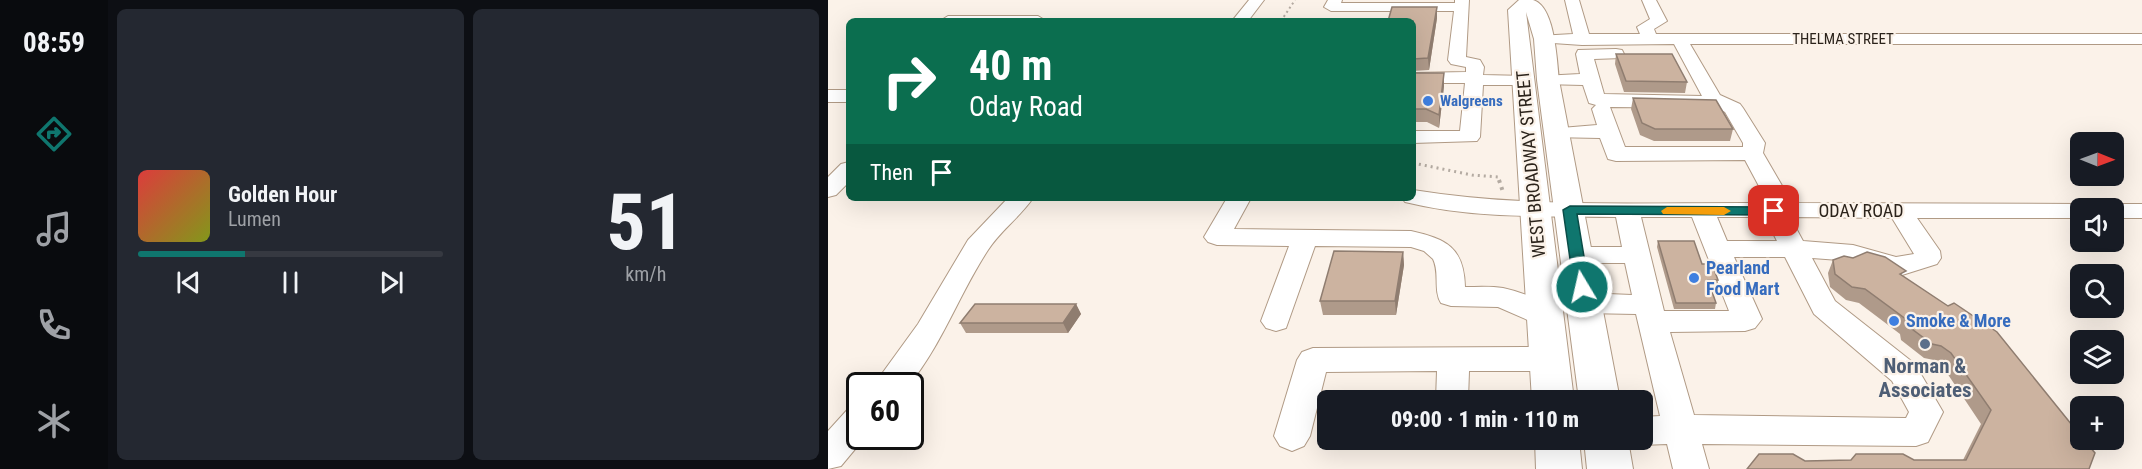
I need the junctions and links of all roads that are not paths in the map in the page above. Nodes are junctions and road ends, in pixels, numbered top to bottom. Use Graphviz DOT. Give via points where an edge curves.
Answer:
graph roads {
  1 [pos="1257,0"];
  2 [pos="1335,0"];
  3 [pos="1572,0"];
  4 [pos="1649,0"];
  5 [pos="1525,1"];
  6 [pos="1462,8"];
  7 [pos="1242,18"];
  8 [pos="1370,18"];
  9 [pos="1544,39"];
  10 [pos="1650,39"];
  11 [pos="2142,39"];
  12 [pos="1582,40"];
  13 [pos="1683,47"];
  14 [pos="1416,78"];
  15 [pos="1474,79"];
  16 [pos="1591,79"];
  17 [pos="1523,80"];
  18 [pos="1548,80"];
  19 [pos="828,96"];
  20 [pos="846,96"];
  21 [pos="1719,102"];
  22 [pos="1602,109"];
  23 [pos="1609,131"];
  24 [pos="1557,133"];
  25 [pos="1416,137"];
  26 [pos="1752,153"];
  27 [pos="828,166"];
  28 [pos="846,167"];
  29 [pos="846,171"];
  30 [pos="828,192"];
  31 [pos="846,194"];
  32 [pos="1416,198"];
  33 [pos="1018,201"];
  34 [pos="1237,201"];
  35 [pos="1520,208"];
  36 [pos="1570,210"];
  37 [pos="1627,211"];
  38 [pos="1702,211"];
  39 [pos="1779,211"];
  40 [pos="1900,211"];
  41 [pos="2070,211"];
  42 [pos="2124,211"];
  43 [pos="2142,211"];
  44 [pos="1305,238"];
  45 [pos="1718,249"];
  46 [pos="1794,249"];
  47 [pos="1577,255"];
  48 [pos="1637,255"];
  49 [pos="1584,303"];
  50 [pos="1650,314"];
  51 [pos="1546,318"];
  52 [pos="1276,321"];
  53 [pos="1550,359"];
  54 [pos="1453,360"];
  55 [pos="901,372"];
  56 [pos="1452,390"];
  57 [pos="1552,390"];
  58 [pos="1598,390"];
  59 [pos="1682,429"];
  60 [pos="1653,430"];
  61 [pos="846,435"];
  62 [pos="1292,436"];
  63 [pos="1558,450"];
  64 [pos="1607,450"];
  65 [pos="828,455"];
  66 [pos="1560,469"];
  67 [pos="1610,469"];
  68 [pos="1691,469"];
  1 -- 7 [label="street"];
  2 -- 6 [label="street" via="1331,7"];
  3 -- 12 [label="street"];
  4 -- 10 [label="street" via="1659,21 1645,27"];
  5 -- 9 [label="main road, WEST BROADWAY STREET" via="1537,10"];
  5 -- 17 [label="main road, WEST BROADWAY STREET" via="1517,10"];
  6 -- 8 [label="street"];
  6 -- 15 [label="street" via="1457,60 1474,64"];
  9 -- 12 [label="street, THELMA STREET"];
  9 -- 18 [label="main road, WEST BROADWAY STREET"];
  10 -- 12 [label="street, THELMA STREET"];
  10 -- 13 [label="street, THELMA STREET"];
  11 -- 13 [label="street, THELMA STREET"];
  13 -- 16 [label="street" via="1584,54"];
  13 -- 21 [label="street" via="1713,99"];
  14 -- 15 [label="street"];
  15 -- 17 [label="street"];
  15 -- 25 [label="street" via="1470,137"];
  16 -- 18 [label="street"];
  16 -- 21 [label="street" via="1596,99"];
  17 -- 35 [label="main road, WEST BROADWAY STREET"];
  18 -- 24 [label="main road, WEST BROADWAY STREET"];
  19 -- 20 [label="street"];
  21 -- 26 [label="street" via="1732,108 1754,143"];
  22 -- 23 [label="street"];
  23 -- 24 [label="street"];
  23 -- 26 [label="street" via="1616,154"];
  24 -- 36 [label="main road, WEST BROADWAY STREET"];
  26 -- 39 [label="street"];
  27 -- 28 [label="street"];
  29 -- 30 [label="street"];
  30 -- 31 [label="street"];
  32 -- 35 [label="street, ODAY ROAD" via="1460,206"];
  33 -- 55 [label="street" via="977,246 929,332"];
  34 -- 44 [label="street" via="1217,237"];
  35 -- 36 [label="street, ODAY ROAD"];
  35 -- 51 [label="main road, WEST BROADWAY STREET"];
  36 -- 37 [label="street, ODAY ROAD"];
  36 -- 47 [label="main road, WEST BROADWAY STREET"];
  37 -- 38 [label="street, ODAY ROAD"];
  37 -- 48 [label="street"];
  38 -- 39 [label="street, ODAY ROAD"];
  38 -- 45 [label="street"];
  39 -- 40 [label="street, ODAY ROAD"];
  39 -- 46 [label="street"];
  40 -- 41 [label="street, ODAY ROAD"];
  40 -- 46 [label="street" via="1928,258 1904,267 1872,256"];
  42 -- 43 [label="street"];
  44 -- 51 [label="street" via="1424,242 1448,259 1452,269 1451,296 1501,297"];
  44 -- 52 [label="street"];
  45 -- 46 [label="street"];
  45 -- 50 [label="street" via="1747,319"];
  46 -- 59 [label="street" via="1824,307 1904,373 1926,412 1916,432"];
  47 -- 48 [label="street"];
  47 -- 49 [label="main road, WEST BROADWAY STREET"];
  48 -- 50 [label="street"];
  49 -- 50 [label="street"];
  49 -- 58 [label="main road, WEST BROADWAY STREET"];
  50 -- 59 [label="street"];
  51 -- 53 [label="main road, WEST BROADWAY STREET"];
  53 -- 54 [label="street"];
  53 -- 57 [label="main road, WEST BROADWAY STREET"];
  54 -- 56 [label="street"];
  54 -- 62 [label="street" via="1313,360"];
  59 -- 60 [label="street"];
  59 -- 68 [label="street"];
  61 -- 65 [label="street"];
  63 -- 66 [label="main road"];
  64 -- 67 [label="main road"];
}
